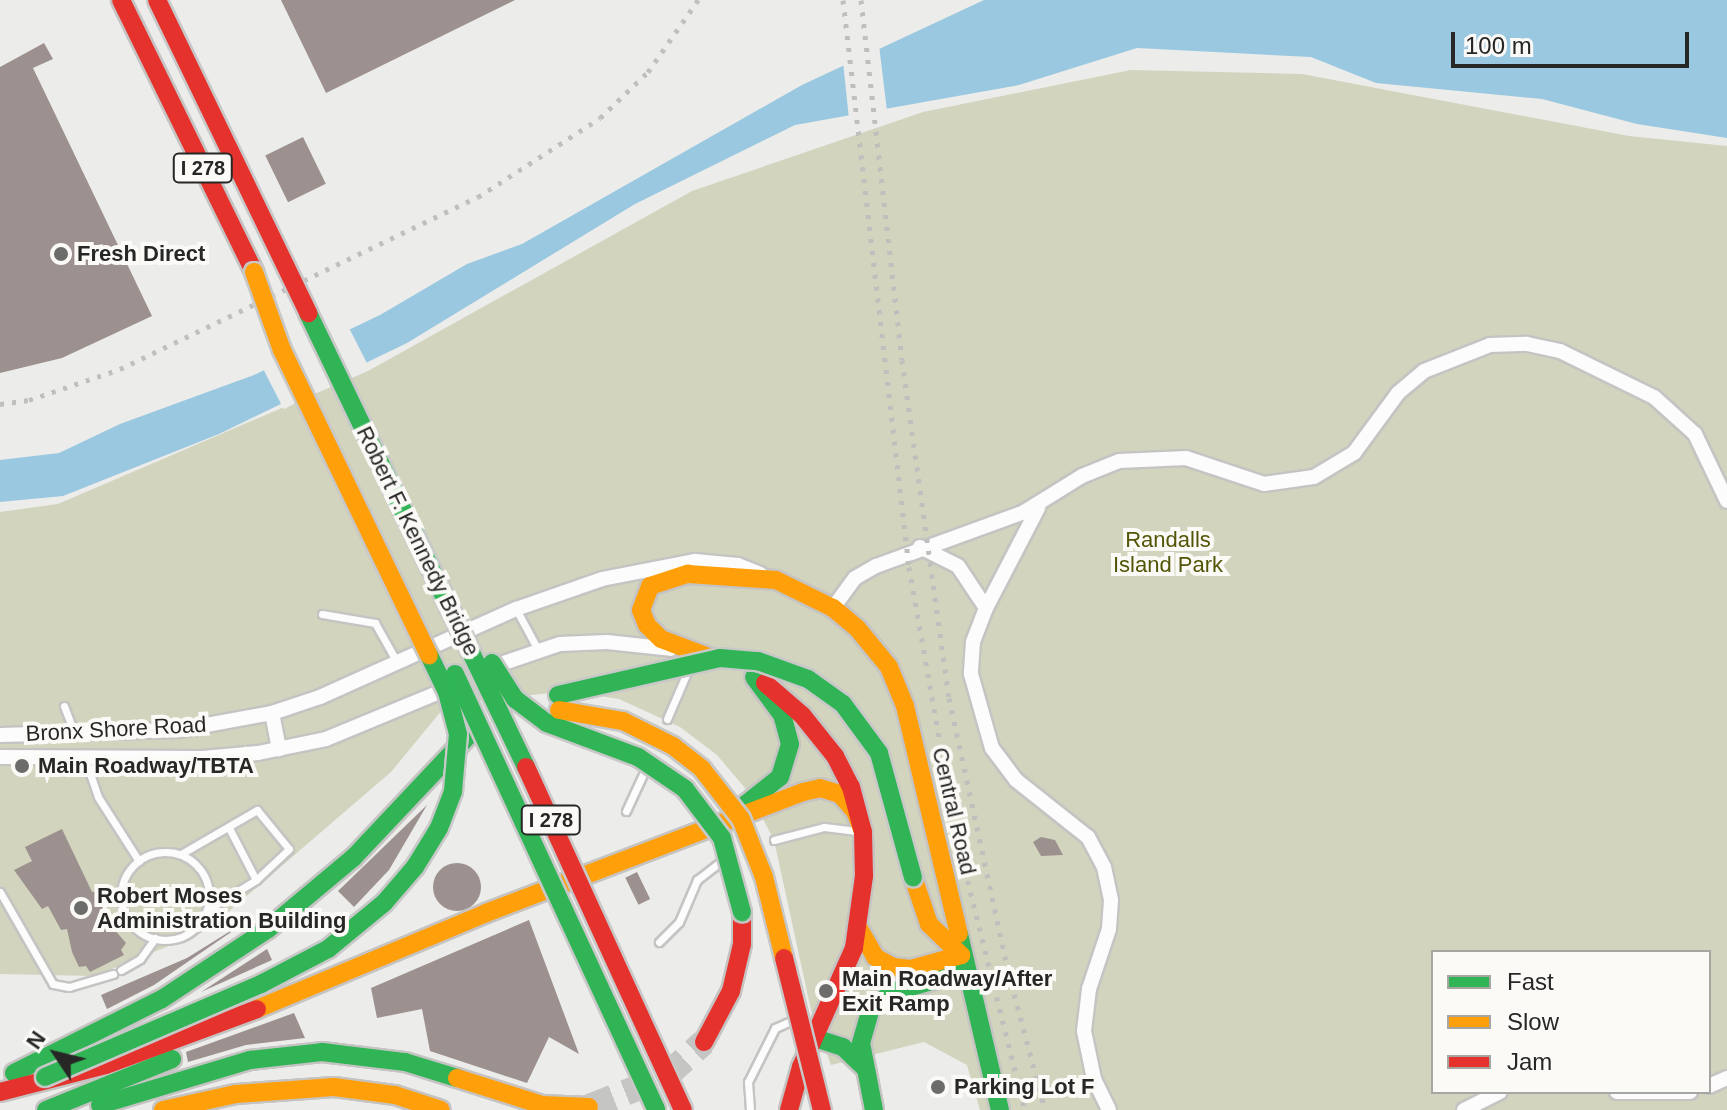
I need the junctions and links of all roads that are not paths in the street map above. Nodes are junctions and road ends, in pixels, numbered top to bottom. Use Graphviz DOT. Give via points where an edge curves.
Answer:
graph roads {
  1 [pos="121,0"];
  2 [pos="157,0"];
  3 [pos="254,272"];
  4 [pos="1727,501"];
  5 [pos="1041,505"];
  6 [pos="415,532"];
  7 [pos="920,547"];
  8 [pos="776,580"];
  9 [pos="833,608"];
  10 [pos="986,608"];
  11 [pos="516,609"];
  12 [pos="322,614"];
  13 [pos="537,648"];
  14 [pos="696,653"];
  15 [pos="397,662"];
  16 [pos="754,677"];
  17 [pos="559,702"];
  18 [pos="64,706"];
  19 [pos="272,713"];
  20 [pos="667,719"];
  21 [pos="74,732"];
  22 [pos="0,735"];
  23 [pos="279,749"];
  24 [pos="83,754"];
  25 [pos="0,757"];
  26 [pos="644,772"];
  27 [pos="626,811"];
  28 [pos="721,821"];
  29 [pos="229,828"];
  30 [pos="863,832"];
  31 [pos="774,840"];
  32 [pos="181,854"];
  33 [pos="139,861"];
  34 [pos="720,862"];
  35 [pos="256,880"];
  36 [pos="0,892"];
  37 [pos="206,910"];
  38 [pos="858,927"];
  39 [pos="155,938"];
  40 [pos="659,942"];
  41 [pos="964,963"];
  42 [pos="350,978"];
  43 [pos="830,1009"];
  44 [pos="815,1038"];
  45 [pos="704,1042"];
  46 [pos="864,1067"];
  47 [pos="45,1077"];
  48 [pos="0,1080"];
  49 [pos="334,1087"];
  50 [pos="0,1092"];
  51 [pos="1496,1094"];
  52 [pos="588,1108"];
  53 [pos="46,1110"];
  54 [pos="83,1110"];
  55 [pos="163,1110"];
  56 [pos="231,1110"];
  57 [pos="441,1110"];
  58 [pos="656,1110"];
  59 [pos="683,1110"];
  60 [pos="750,1110"];
  61 [pos="789,1110"];
  62 [pos="822,1110"];
  63 [pos="874,1110"];
  64 [pos="1000,1110"];
  65 [pos="1109,1110"];
  66 [pos="1464,1110"];
  1 -- 3 [label="main road, Robert F. Kennedy Bridge / I 278"];
  2 -- 6 [label="main road, Robert F. Kennedy Bridge / I 278, bridge"];
  3 -- 47 [label="main road, bridge" via="282,350 447,692 458,734 453,791 439,828 415,867 384,903 328,949"];
  3 -- 58 [label="main road, Robert F. Kennedy Bridge / I 278, bridge" via="295,342 471,706"];
  4 -- 5 [label="street" via="1695,434 1654,397 1560,351 1511,344 1459,353 1424,371 1398,393 1354,453 1314,477 1264,484 1186,458 1150,456 1099,467"];
  5 -- 7 [label="street"];
  5 -- 10 [label="street" via="1019,537"];
  6 -- 45 [label="main road, bridge" via="515,699 559,730 663,771 696,799 718,831 738,880 742,944 731,991"];
  6 -- 59 [label="main road, Robert F. Kennedy Bridge / I 278, bridge"];
  7 -- 9 [label="street" via="864,572"];
  7 -- 10 [label="street" via="958,566"];
  8 -- 9 [label="main road, Central Road"];
  8 -- 11 [label="street, Bronx Shore Road" via="738,565 677,562 602,579"];
  8 -- 14 [label="main road" via="688,574 650,586 641,610 647,625 661,639"];
  9 -- 41 [label="main road, Central Road" via="870,642 901,693"];
  10 -- 65 [label="street" via="973,642 971,674 992,748 1016,780 1088,837 1109,883 1109,929 1089,989 1084,1031 1094,1079"];
  11 -- 13 [label="lane"];
  11 -- 15 [label="street, Bronx Shore Road"];
  12 -- 15 [label="lane" via="375,623"];
  13 -- 14 [label="street, Bronx Shore Road" via="607,642"];
  13 -- 23 [label="street, Bronx Shore Road" via="359,728"];
  14 -- 16 [label="main road"];
  14 -- 20 [label="lane"];
  15 -- 19 [label="street, Bronx Shore Road"];
  16 -- 28 [label="main road" via="785,722 788,761 770,788"];
  16 -- 30 [label="main road" via="791,703 825,742 851,787"];
  17 -- 41 [label="main road, bridge" via="668,666 720,658 758,661 808,679 843,704 879,753 929,924"];
  17 -- 48 [label="main road" via="491,723 462,739 353,858 268,929 162,999"];
  17 -- 62 [label="main road, bridge" via="614,718 673,746 715,783 741,819 764,877"];
  18 -- 21 [label="lane"];
  19 -- 21 [label="street, Bronx Shore Road" via="179,730"];
  19 -- 23 [label="street"];
  21 -- 22 [label="street, Bronx Shore Road"];
  21 -- 24 [label="street"];
  23 -- 24 [label="street, Bronx Shore Road" via="203,758"];
  24 -- 25 [label="street, Bronx Shore Road"];
  24 -- 33 [label="lane" via="98,797"];
  26 -- 27 [label="lane"];
  28 -- 30 [label="main road" via="820,788 845,798"];
  28 -- 42 [label="main road" via="526,902 493,923"];
  29 -- 32 [label="lane"];
  29 -- 35 [label="lane"];
  29 -- 35 [label="lane" via="257,810 289,849"];
  30 -- 31 [label="lane" via="824,827"];
  30 -- 38 [label="main road"];
  32 -- 33 [label="lane" via="155,853"];
  32 -- 37 [label="lane" via="193,861 207,883"];
  33 -- 39 [label="lane" via="124,878 122,906 136,930"];
  34 -- 40 [label="lane" via="697,880 679,922"];
  35 -- 37 [label="lane"];
  36 -- 39 [label="lane" via="53,984 69,987 117,972 140,959"];
  37 -- 39 [label="lane" via="189,932"];
  38 -- 41 [label="main road" via="875,957 893,967"];
  38 -- 43 [label="main road"];
  41 -- 46 [label="main road" via="877,1002 862,1028"];
  41 -- 64 [label="main road, Central Road"];
  42 -- 47 [label="main road, bridge" via="106,1065"];
  42 -- 53 [label="main road"];
  43 -- 44 [label="main road"];
  43 -- 60 [label="lane" via="775,1028 748,1082"];
  44 -- 46 [label="main road" via="849,1051"];
  44 -- 61 [label="main road"];
  46 -- 63 [label="main road"];
  47 -- 50 [label="main road"];
  49 -- 55 [label="main road" via="236,1094"];
  49 -- 56 [label="main road"];
  49 -- 57 [label="main road" via="386,1093"];
  51 -- 66 [label="street"];
  52 -- 54 [label="main road" via="533,1104 405,1062 322,1052 250,1060"];
}
